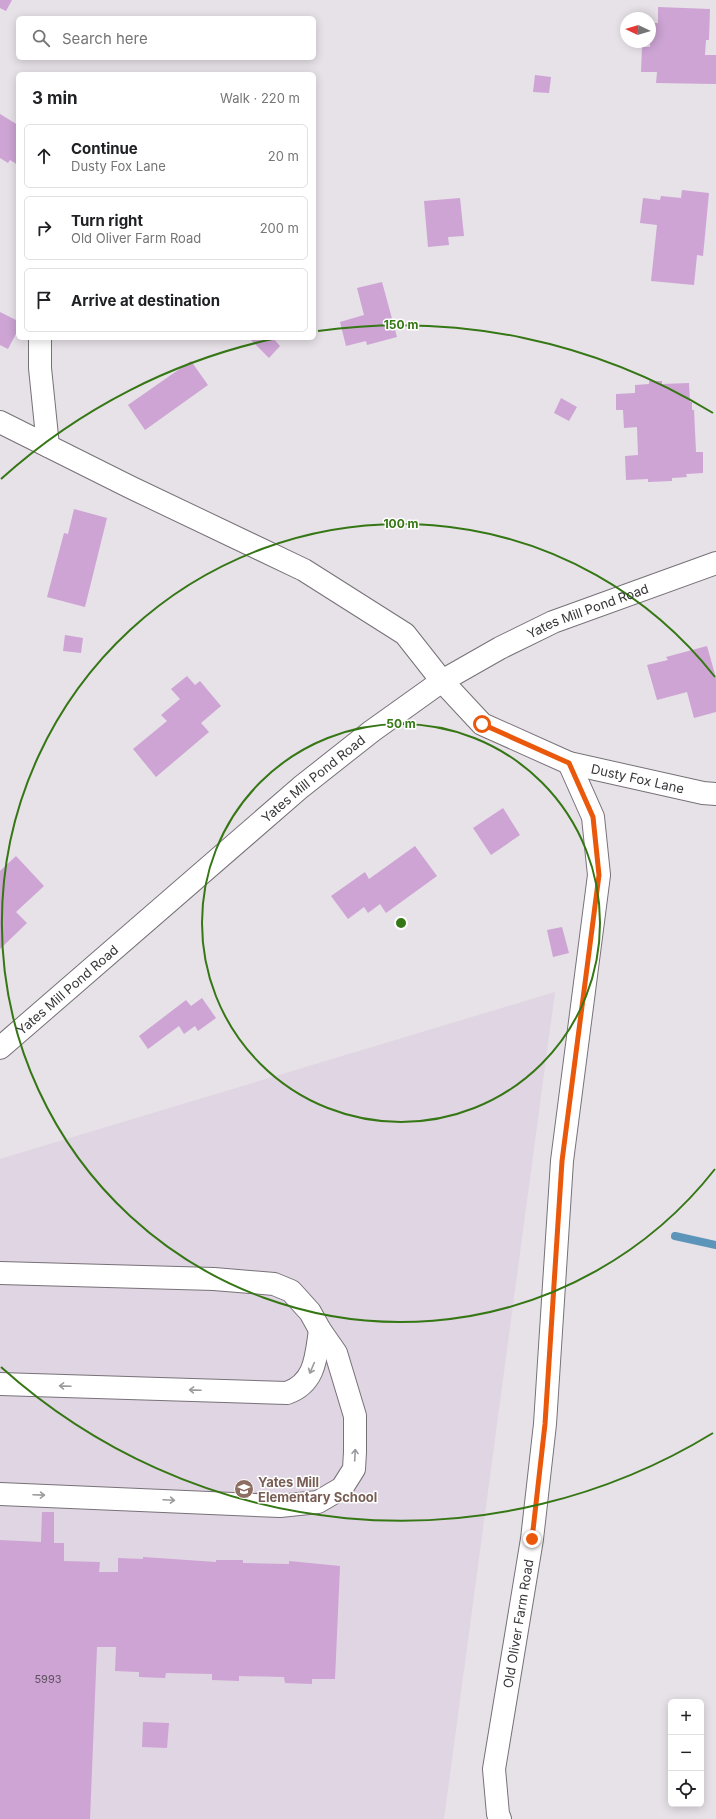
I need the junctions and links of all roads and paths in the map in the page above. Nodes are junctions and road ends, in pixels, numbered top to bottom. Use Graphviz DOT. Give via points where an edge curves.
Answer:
graph roads {
  1 [pos="40,340"];
  2 [pos="0,422"];
  3 [pos="48,446"];
  4 [pos="716,563"];
  5 [pos="442,681"];
  6 [pos="569,763"];
  7 [pos="716,794"];
  8 [pos="0,1048"];
  9 [pos="0,1272"];
  10 [pos="320,1330"];
  11 [pos="0,1384"];
  12 [pos="0,1494"];
  13 [pos="500,1819"];
  1 -- 3 [label="street" via="40,368"];
  2 -- 3 [label="street, Dusty Fox Lane"];
  3 -- 5 [label="street, Dusty Fox Lane" via="304,570 405,634"];
  4 -- 5 [label="street, Yates Mill Pond Road" via="553,622"];
  5 -- 6 [label="street, Dusty Fox Lane" via="482,724"];
  5 -- 8 [label="street, Yates Mill Pond Road" via="372,731 301,787"];
  6 -- 7 [label="street, Dusty Fox Lane"];
  6 -- 13 [label="street, Old Oliver Farm Road" via="593,817 599,875 562,1161 545,1424 533,1524 494,1769"];
  9 -- 10 [label="street" via="274,1284 291,1291 310,1312"];
  10 -- 11 [label="street, one-way" via="315,1362 307,1380 298,1390 287,1394"];
  12 -- 10 [label="street, one-way" via="280,1506 318,1502 342,1488 354,1469 355,1452 353,1409 336,1353"];
}
